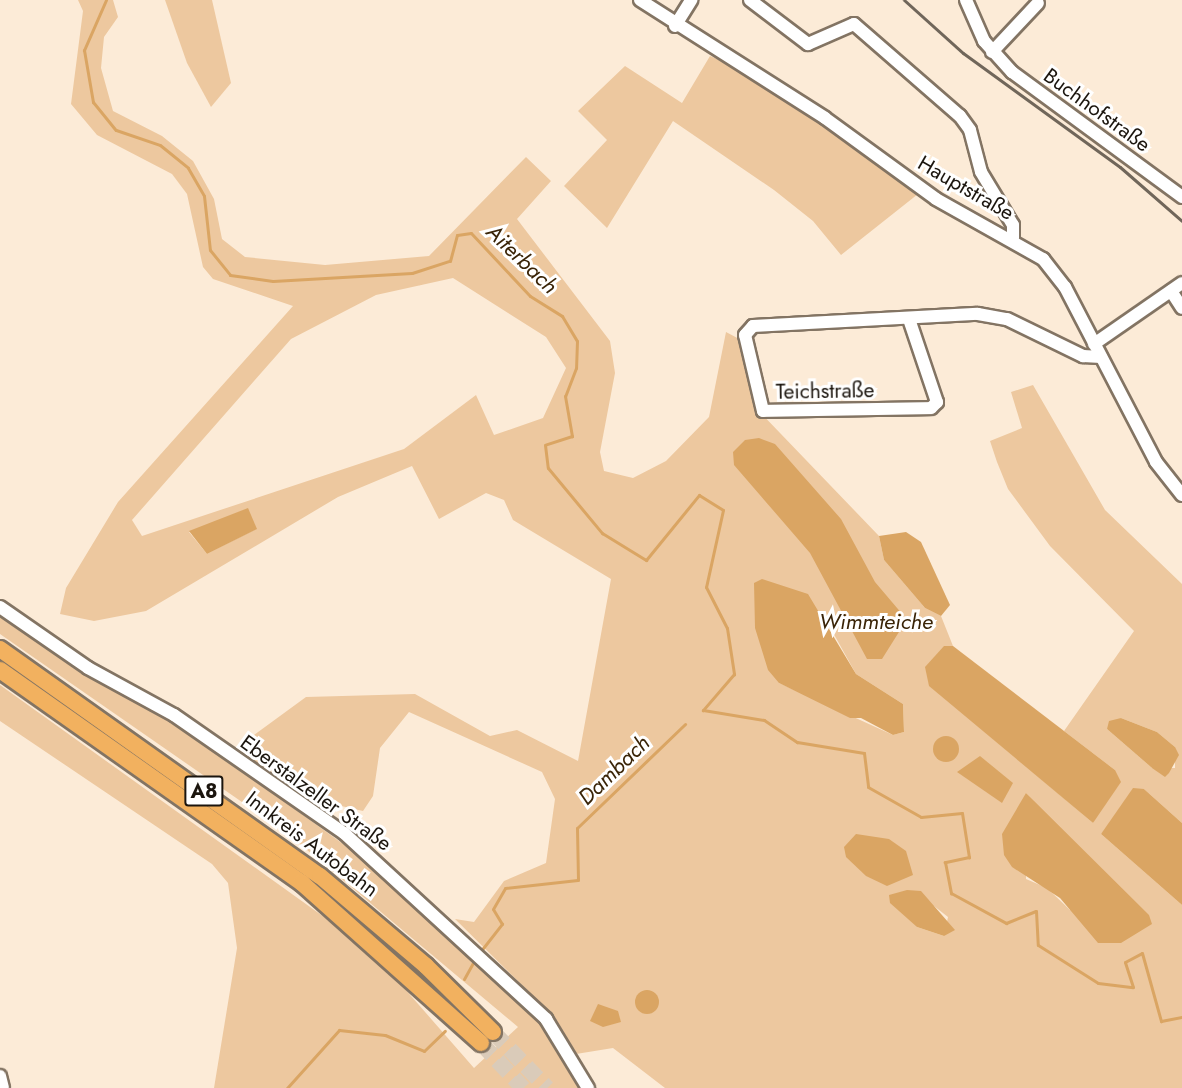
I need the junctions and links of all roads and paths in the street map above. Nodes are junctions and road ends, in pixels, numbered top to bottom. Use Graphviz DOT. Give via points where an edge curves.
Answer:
graph roads {
  1 [pos="640,0"];
  2 [pos="692,0"];
  3 [pos="750,0"];
  4 [pos="966,0"];
  5 [pos="1038,3"];
  6 [pos="675,26"];
  7 [pos="992,52"];
  8 [pos="1182,197"];
  9 [pos="1013,238"];
  10 [pos="1182,283"];
  11 [pos="1171,291"];
  12 [pos="1182,308"];
  13 [pos="909,319"];
  14 [pos="1094,344"];
  15 [pos="1101,357"];
  16 [pos="1182,495"];
  17 [pos="0,607"];
  18 [pos="0,649"];
  19 [pos="0,670"];
  20 [pos="0,1076"];
  21 [pos="3,1088"];
  22 [pos="588,1088"];
  1 -- 6 [label="street, Hauptstraße"];
  2 -- 6 [label="street"];
  3 -- 9 [label="street" via="808,44 854,24 960,116 970,130 981,172 1013,225"];
  4 -- 7 [label="street, Buchhofstraße"];
  5 -- 7 [label="street"];
  6 -- 9 [label="street, Hauptstraße" via="825,118 936,199"];
  7 -- 8 [label="street, Buchhofstraße"];
  9 -- 14 [label="street, Hauptstraße" via="1054,271"];
  10 -- 11 [label="street"];
  11 -- 12 [label="street"];
  11 -- 14 [label="street"];
  13 -- 13 [label="street, Teichstraße" via="937,402 931,408 763,411 745,335 753,326"];
  13 -- 15 [label="street, Teichstraße" via="978,314 1007,319 1083,356"];
  14 -- 15 [label="street, Hauptstraße"];
  15 -- 16 [label="street, Hauptstraße" via="1156,462"];
  17 -- 22 [label="street, Eberstalzeller Straße" via="88,668 174,715 344,833 468,941 546,1019"];
  18 -- 19 [label="highway, Innkreis Autobahn / A8" via="320,876 426,966 487,1037 302,883"];
  20 -- 21 [label="street"];
}
